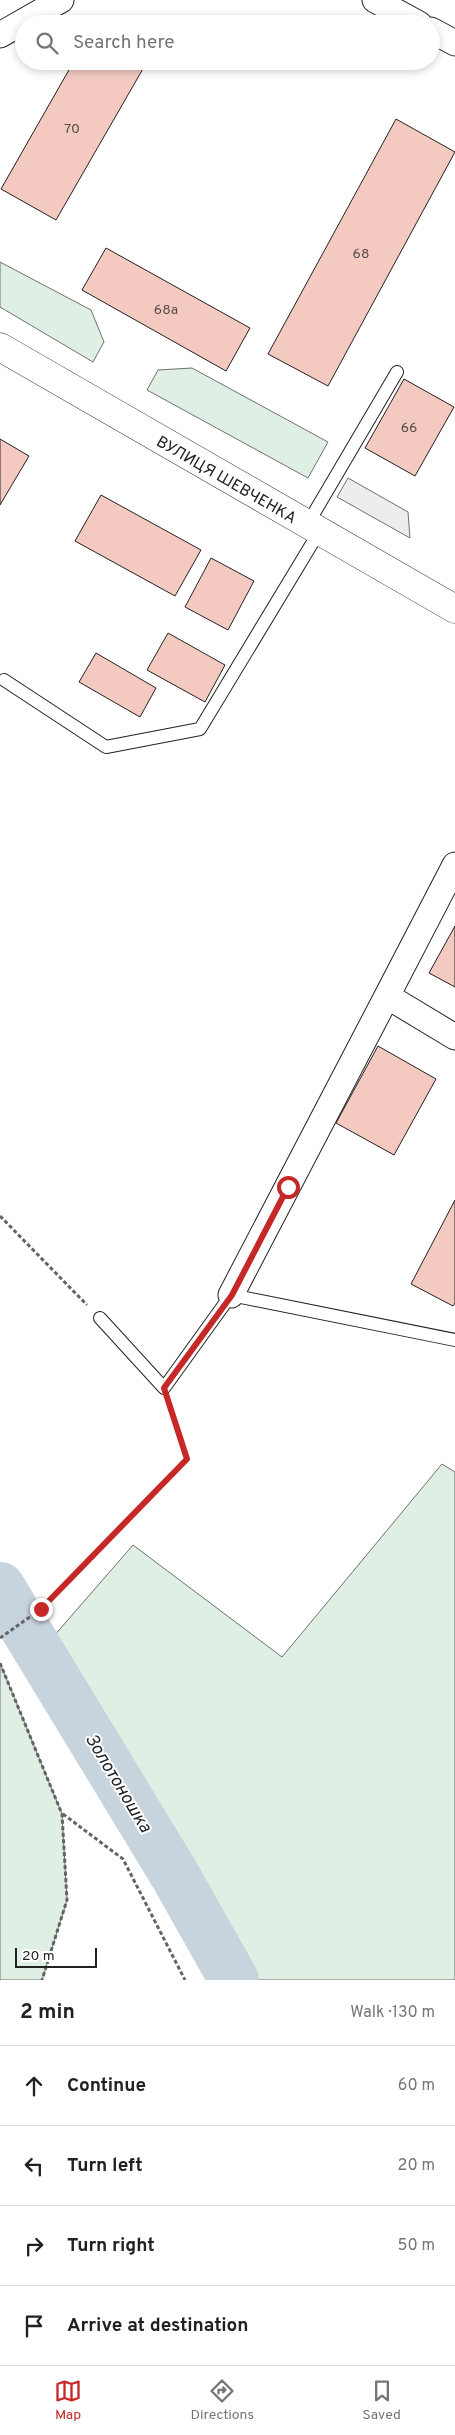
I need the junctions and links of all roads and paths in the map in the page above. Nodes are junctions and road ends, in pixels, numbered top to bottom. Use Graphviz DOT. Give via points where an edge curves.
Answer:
graph roads {
  1 [pos="61,0"];
  2 [pos="375,0"];
  3 [pos="35,15"];
  4 [pos="402,15"];
  5 [pos="15,26"];
  6 [pos="0,35"];
  7 [pos="440,35"];
  8 [pos="455,43"];
  9 [pos="0,347"];
  10 [pos="397,372"];
  11 [pos="313,528"];
  12 [pos="455,609"];
  13 [pos="4,680"];
  14 [pos="455,865"];
  15 [pos="387,996"];
  16 [pos="455,1037"];
  17 [pos="0,1216"];
  18 [pos="232,1295"];
  19 [pos="100,1318"];
  20 [pos="455,1340"];
  21 [pos="164,1388"];
  22 [pos="0,1638"];
  23 [pos="0,1663"];
  24 [pos="62,1814"];
  25 [pos="42,1980"];
  26 [pos="185,1980"];
  1 -- 3 [label="street"];
  2 -- 4 [label="street"];
  5 -- 6 [label="street"];
  7 -- 8 [label="street"];
  9 -- 11 [label="main road, ВУЛИЦЯ ШЕВЧЕНКА"];
  10 -- 11 [label="lane"];
  11 -- 12 [label="main road, ВУЛИЦЯ ШЕВЧЕНКА"];
  11 -- 13 [label="lane" via="200,729 106,747"];
  14 -- 15 [label="street"];
  15 -- 16 [label="street"];
  15 -- 18 [label="street"];
  17 -- 19 [label="path"];
  18 -- 20 [label="lane"];
  18 -- 21 [label="lane"];
  19 -- 21 [label="lane"];
  21 -- 22 [label="path" via="187,1459 41,1609"];
  23 -- 24 [label="path"];
  24 -- 25 [label="path" via="67,1900"];
  24 -- 26 [label="path" via="122,1859"];
}
